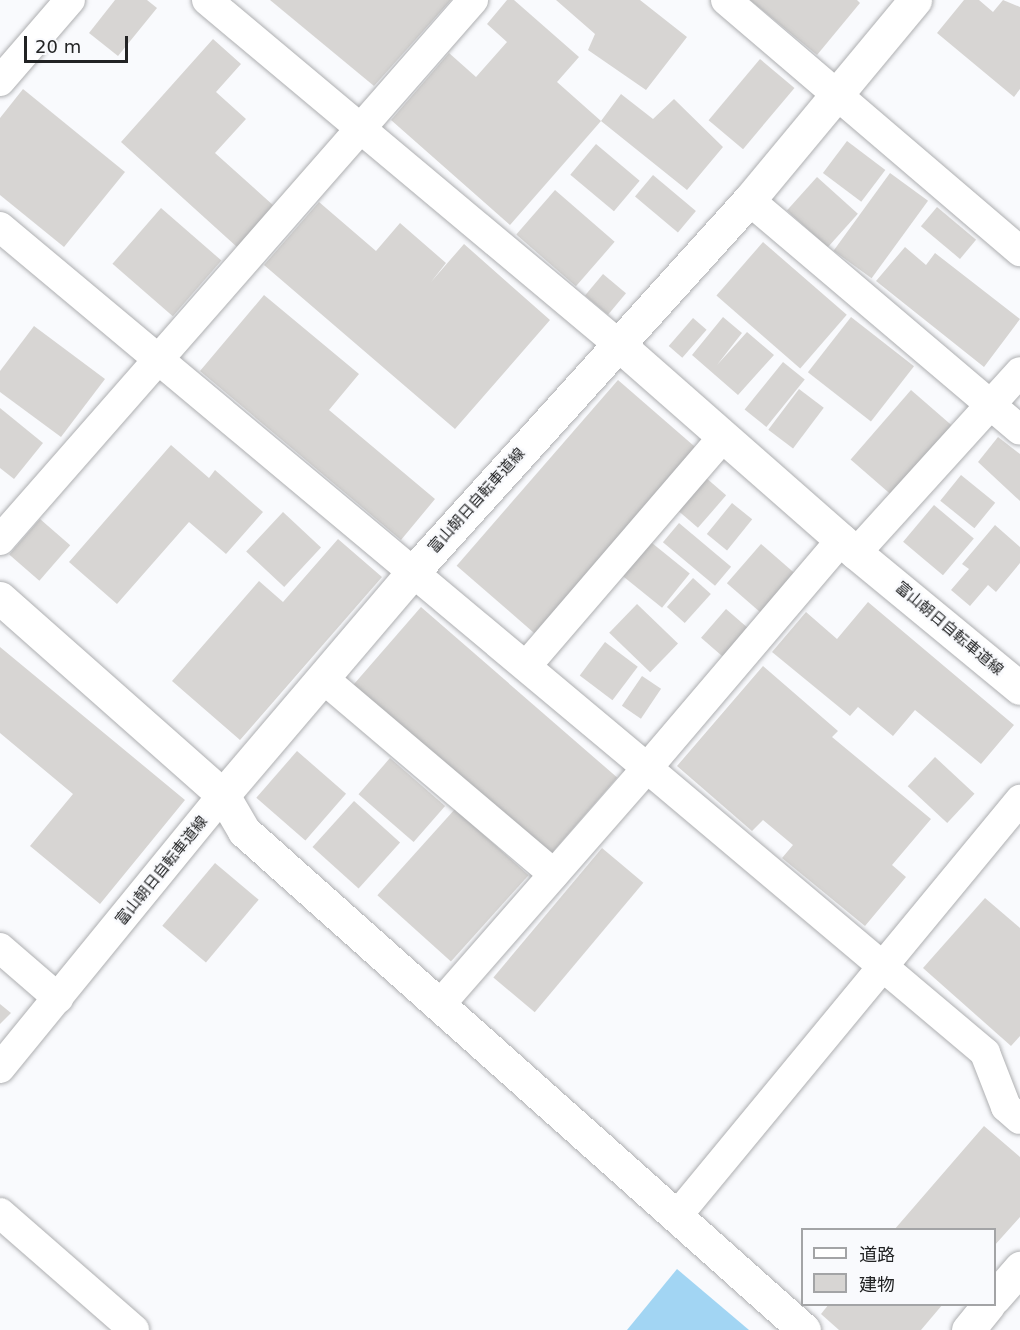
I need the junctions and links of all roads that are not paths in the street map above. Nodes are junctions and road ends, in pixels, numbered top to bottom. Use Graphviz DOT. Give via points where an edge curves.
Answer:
graph roads {
  1 [pos="70,0"];
  2 [pos="207,0"];
  3 [pos="473,0"];
  4 [pos="726,0"];
  5 [pos="913,1"];
  6 [pos="0,81"];
  7 [pos="839,96"];
  8 [pos="358,128"];
  9 [pos="749,200"];
  10 [pos="0,226"];
  11 [pos="1020,252"];
  12 [pos="618,344"];
  13 [pos="159,360"];
  14 [pos="1020,372"];
  15 [pos="990,406"];
  16 [pos="1020,430"];
  17 [pos="724,436"];
  18 [pos="0,540"];
  19 [pos="849,546"];
  20 [pos="413,572"];
  21 [pos="0,597"];
  22 [pos="527,665"];
  23 [pos="325,680"];
  24 [pos="1020,688"];
  25 [pos="647,768"];
  26 [pos="223,795"];
  27 [pos="1020,800"];
  28 [pos="554,874"];
  29 [pos="0,948"];
  30 [pos="881,964"];
  31 [pos="58,998"];
  32 [pos="439,1006"];
  33 [pos="0,1068"];
  34 [pos="1020,1119"];
  35 [pos="0,1214"];
  36 [pos="676,1218"];
  37 [pos="1020,1268"];
  38 [pos="996,1296"];
  39 [pos="988,1306"];
  40 [pos="134,1330"];
  41 [pos="804,1330"];
  42 [pos="968,1330"];
  1 -- 6 [label="street"];
  2 -- 8 [label="street"];
  3 -- 8 [label="street"];
  4 -- 7 [label="street"];
  5 -- 7 [label="street"];
  7 -- 9 [label="street"];
  7 -- 11 [label="street"];
  8 -- 12 [label="street"];
  8 -- 13 [label="street"];
  9 -- 12 [label="street"];
  9 -- 15 [label="street"];
  10 -- 13 [label="street"];
  12 -- 17 [label="street, 富山朝日自転車道線"];
  12 -- 20 [label="street, 富山朝日自転車道線"];
  13 -- 18 [label="street"];
  13 -- 20 [label="street"];
  14 -- 15 [label="street"];
  15 -- 16 [label="street"];
  15 -- 19 [label="street"];
  17 -- 19 [label="street, 富山朝日自転車道線"];
  17 -- 22 [label="street"];
  19 -- 24 [label="street, 富山朝日自転車道線"];
  19 -- 25 [label="street"];
  20 -- 22 [label="street"];
  20 -- 23 [label="street, 富山朝日自転車道線"];
  21 -- 26 [label="street"];
  22 -- 25 [label="street"];
  23 -- 26 [label="street, 富山朝日自転車道線"];
  23 -- 28 [label="street"];
  25 -- 28 [label="street"];
  25 -- 30 [label="street"];
  26 -- 31 [label="street, 富山朝日自転車道線"];
  26 -- 32 [label="street" via="244,831"];
  27 -- 30 [label="street"];
  28 -- 32 [label="street"];
  29 -- 31 [label="street"];
  30 -- 34 [label="street" via="985,1053 1006,1107"];
  30 -- 36 [label="street"];
  31 -- 33 [label="street, 富山朝日自転車道線"];
  32 -- 36 [label="street"];
  35 -- 40 [label="street"];
  36 -- 41 [label="street"];
  37 -- 38 [label="street"];
  39 -- 42 [label="street"];
}
